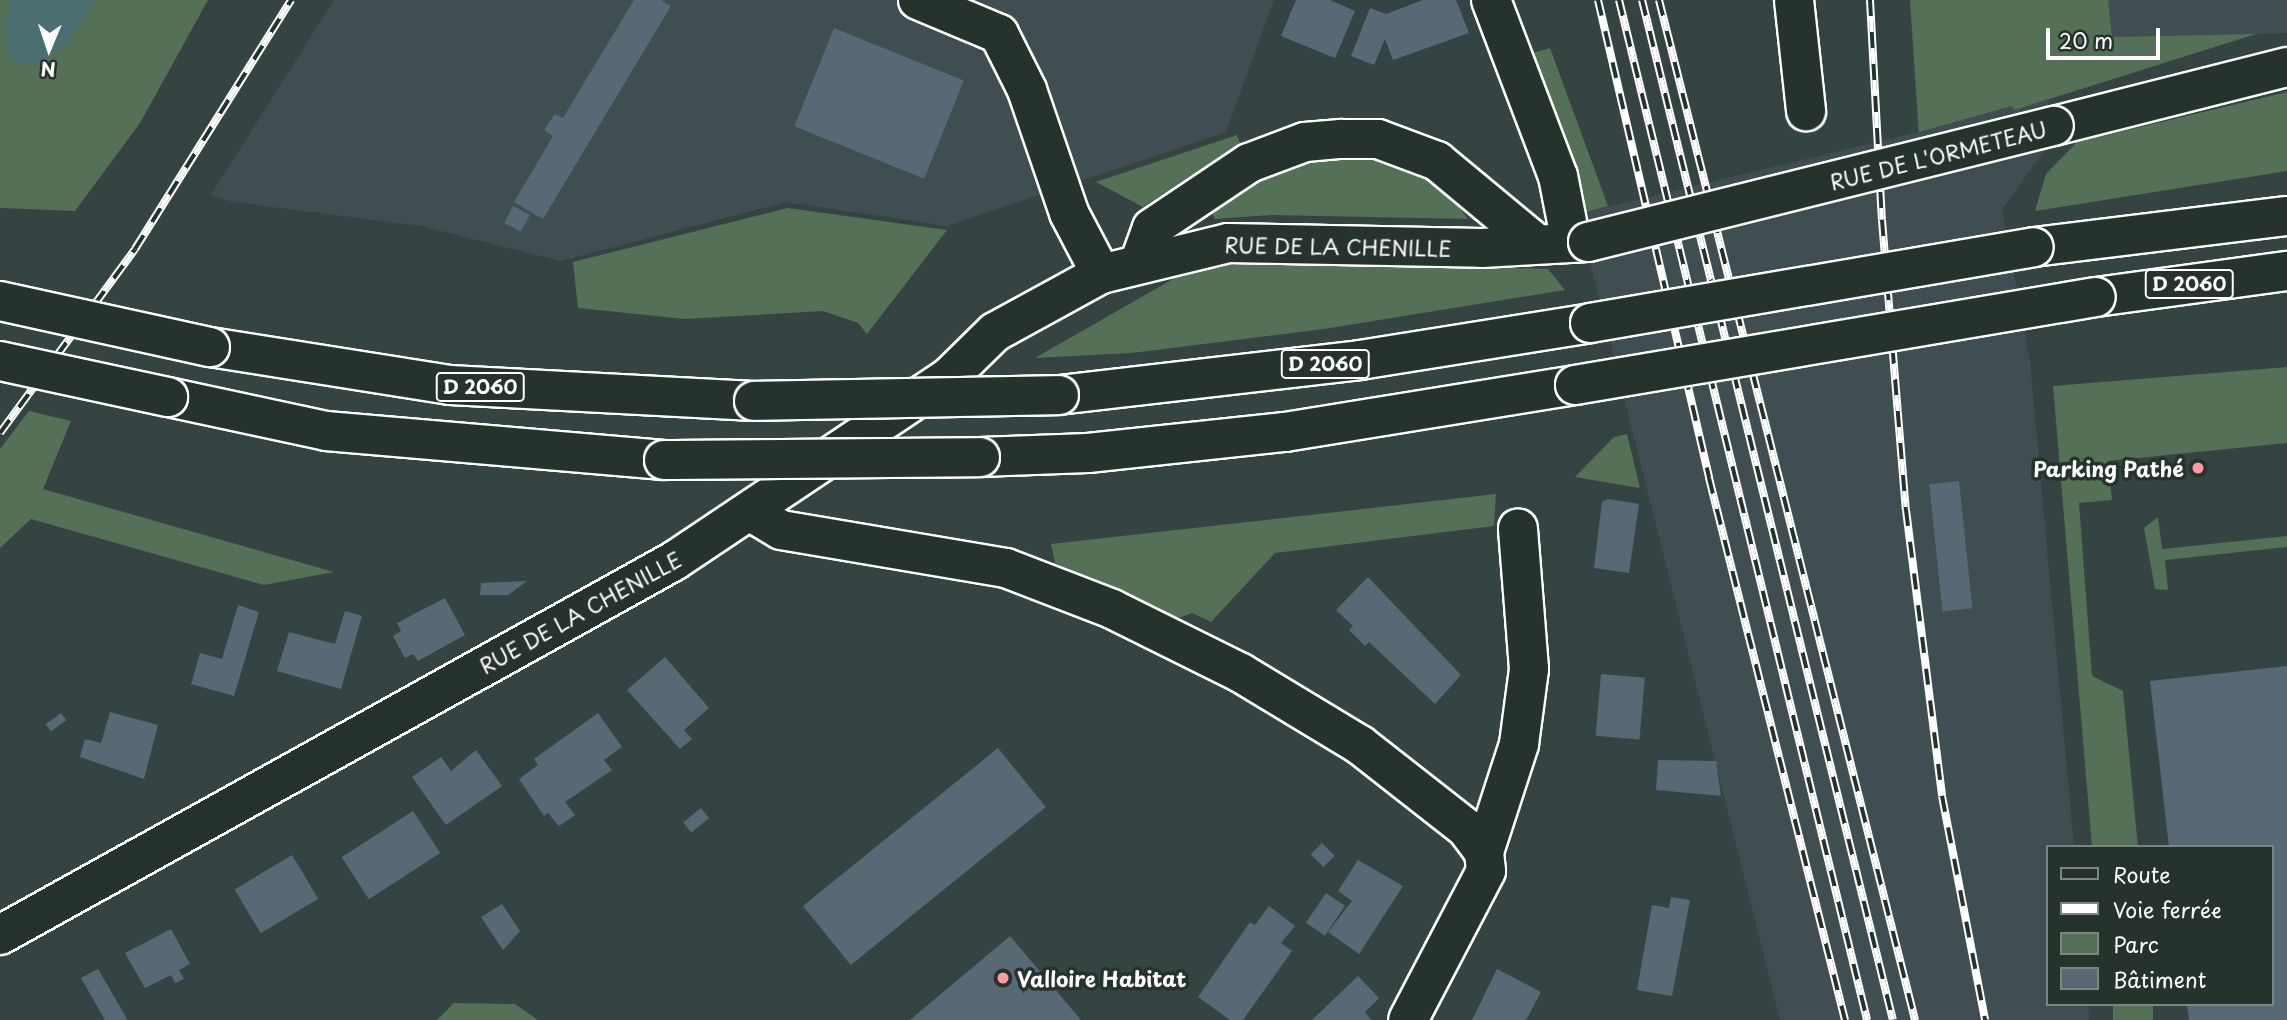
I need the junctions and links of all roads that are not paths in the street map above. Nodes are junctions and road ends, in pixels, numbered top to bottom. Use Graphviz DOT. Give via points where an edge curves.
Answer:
graph roads {
  1 [pos="918,0"];
  2 [pos="1491,0"];
  3 [pos="1794,0"];
  4 [pos="2287,67"];
  5 [pos="1806,111"];
  6 [pos="2287,216"];
  7 [pos="1565,243"];
  8 [pos="1140,261"];
  9 [pos="2285,272"];
  10 [pos="1101,274"];
  11 [pos="0,301"];
  12 [pos="0,361"];
  13 [pos="751,512"];
  14 [pos="1518,528"];
  15 [pos="1484,852"];
  16 [pos="0,935"];
  17 [pos="1408,1020"];
  1 -- 10 [label="main road" via="999,34 1027,90 1069,213"];
  2 -- 7 [label="main road" via="1558,176"];
  3 -- 5 [label="main road"];
  4 -- 7 [label="main road, RUE DE L'ORMETEAU, bridge"];
  6 -- 11 [label="main road, D 2060, bridge" via="2034,247 1348,361 1059,395 754,401 450,385 209,346"];
  7 -- 8 [label="main road, RUE DE LA CHENILLE" via="1228,243"];
  7 -- 8 [label="main road" via="1437,161 1378,139 1341,139 1305,142 1249,163 1152,228"];
  8 -- 10 [label="main road, RUE DE LA CHENILLE"];
  9 -- 12 [label="main road, D 2060, bridge" via="2096,296 1285,432 1088,453 664,460 326,431"];
  10 -- 13 [label="main road, RUE DE LA CHENILLE" via="995,332 950,376"];
  13 -- 15 [label="main road" via="781,530 1006,568 1112,609 1241,673 1360,745 1466,828"];
  13 -- 16 [label="main road, RUE DE LA CHENILLE" via="662,567"];
  14 -- 15 [label="main road" via="1529,669 1519,744"];
  15 -- 17 [label="main road" via="1486,870"];
}
